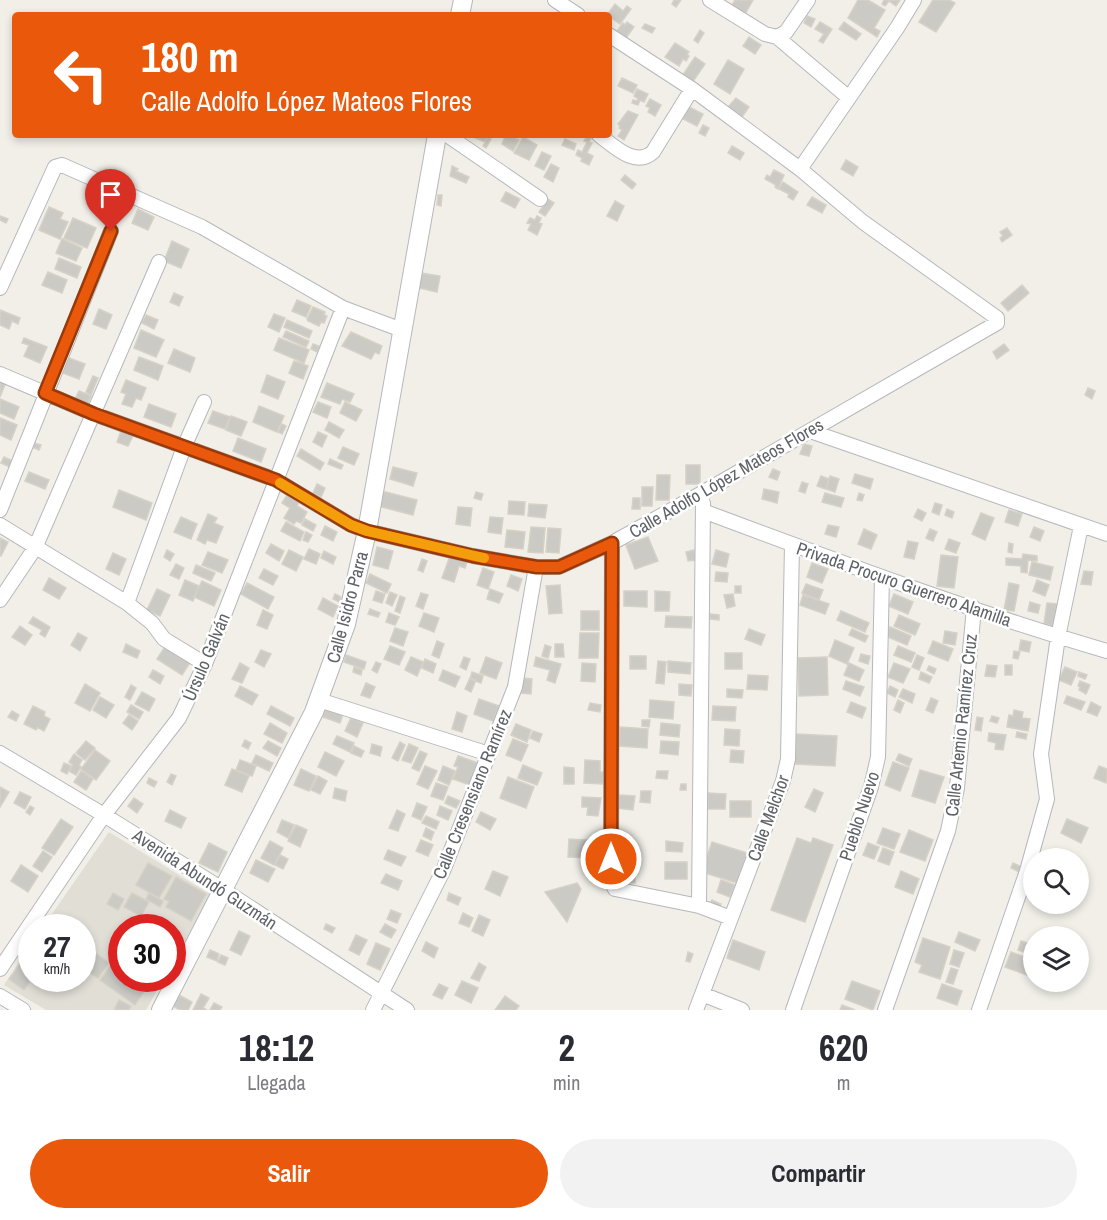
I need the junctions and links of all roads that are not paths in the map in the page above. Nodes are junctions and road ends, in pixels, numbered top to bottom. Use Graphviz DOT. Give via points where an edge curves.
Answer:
graph roads {
  1 [pos="555,0"];
  2 [pos="710,0"];
  3 [pos="808,0"];
  4 [pos="914,0"];
  5 [pos="573,12"];
  6 [pos="612,37"];
  7 [pos="777,37"];
  8 [pos="692,89"];
  9 [pos="849,98"];
  10 [pos="436,138"];
  11 [pos="451,138"];
  12 [pos="603,138"];
  13 [pos="800,169"];
  14 [pos="540,199"];
  15 [pos="111,231"];
  16 [pos="159,262"];
  17 [pos="0,288"];
  18 [pos="343,308"];
  19 [pos="402,330"];
  20 [pos="0,374"];
  21 [pos="45,393"];
  22 [pos="204,402"];
  23 [pos="94,414"];
  24 [pos="810,431"];
  25 [pos="184,447"];
  26 [pos="276,480"];
  27 [pos="702,494"];
  28 [pos="0,510"];
  29 [pos="703,512"];
  30 [pos="0,525"];
  31 [pos="1081,526"];
  32 [pos="367,531"];
  33 [pos="1107,534"];
  34 [pos="612,543"];
  35 [pos="792,544"];
  36 [pos="35,548"];
  37 [pos="537,567"];
  38 [pos="882,577"];
  39 [pos="0,600"];
  40 [pos="127,603"];
  41 [pos="974,608"];
  42 [pos="1058,637"];
  43 [pos="1107,651"];
  44 [pos="206,664"];
  45 [pos="319,699"];
  46 [pos="0,753"];
  47 [pos="489,754"];
  48 [pos="104,815"];
  49 [pos="222,889"];
  50 [pos="699,906"];
  51 [pos="731,918"];
  52 [pos="0,969"];
  53 [pos="381,994"];
  54 [pos="702,994"];
  55 [pos="0,996"];
  56 [pos="23,1010"];
  57 [pos="161,1010"];
  58 [pos="373,1010"];
  59 [pos="407,1010"];
  60 [pos="696,1010"];
  61 [pos="742,1010"];
  62 [pos="793,1010"];
  63 [pos="885,1010"];
  64 [pos="979,1010"];
  1 -- 5 [label="street"];
  2 -- 7 [label="street" via="765,34"];
  3 -- 7 [label="street" via="786,33"];
  4 -- 9 [label="street"];
  6 -- 8 [label="street"];
  7 -- 9 [label="street"];
  8 -- 12 [label="street" via="647,158 631,157"];
  8 -- 13 [label="street"];
  9 -- 13 [label="street"];
  10 -- 19 [label="street, Calle Isidro Parra"];
  11 -- 14 [label="street"];
  13 -- 24 [label="street, Calle Adolfo López Mateos Flores" via="863,222 997,318 997,323"];
  15 -- 21 [label="street"];
  16 -- 23 [label="street"];
  17 -- 18 [label="street" via="55,167 62,165 201,227"];
  18 -- 19 [label="street"];
  18 -- 26 [label="street, Úrsulo Galván"];
  19 -- 32 [label="street, Calle Isidro Parra"];
  20 -- 21 [label="street, Calle Adolfo López Mateos Flores"];
  21 -- 23 [label="street, Calle Adolfo López Mateos Flores"];
  21 -- 28 [label="street"];
  22 -- 25 [label="street"];
  23 -- 25 [label="street, Calle Adolfo López Mateos Flores"];
  23 -- 36 [label="street"];
  24 -- 27 [label="street, Calle Adolfo López Mateos Flores"];
  24 -- 31 [label="street"];
  25 -- 26 [label="street, Calle Adolfo López Mateos Flores"];
  25 -- 40 [label="street"];
  26 -- 32 [label="street, Calle Adolfo López Mateos Flores"];
  26 -- 44 [label="street, Úrsulo Galván"];
  27 -- 29 [label="street"];
  27 -- 34 [label="street, Calle Adolfo López Mateos Flores"];
  29 -- 35 [label="street, Privada Procuro Guerrero Alamilla"];
  29 -- 50 [label="street"];
  30 -- 36 [label="street"];
  31 -- 33 [label="street"];
  31 -- 42 [label="street"];
  32 -- 37 [label="street, Calle Adolfo López Mateos Flores"];
  32 -- 45 [label="street, Calle Isidro Parra" via="346,624"];
  34 -- 37 [label="street, Calle Adolfo López Mateos Flores" via="559,567"];
  34 -- 50 [label="street" via="611,881 615,889"];
  35 -- 38 [label="street, Privada Procuro Guerrero Alamilla"];
  35 -- 51 [label="street, Calle Melchor" via="788,759"];
  36 -- 39 [label="street"];
  36 -- 40 [label="street"];
  37 -- 47 [label="street, Calle Cresensiano Ramírez" via="515,687"];
  38 -- 41 [label="street, Privada Procuro Guerrero Alamilla"];
  38 -- 62 [label="street, Pueblo Nuevo" via="878,757"];
  40 -- 44 [label="street" via="152,623 164,639"];
  41 -- 42 [label="street, Privada Procuro Guerrero Alamilla"];
  41 -- 63 [label="street, Calle Artemio Ramírez Cruz" via="957,788 948,831"];
  42 -- 43 [label="street, Privada Procuro Guerrero Alamilla"];
  42 -- 64 [label="street" via="1041,754 1047,799 1028,871"];
  44 -- 48 [label="street, Úrsulo Galván" via="179,718"];
  45 -- 47 [label="street"];
  45 -- 49 [label="street, Calle Isidro Parra"];
  46 -- 48 [label="street, Avenida Abundó Guzmán"];
  47 -- 53 [label="street, Calle Cresensiano Ramírez" via="443,872"];
  48 -- 49 [label="street, Avenida Abundó Guzmán"];
  48 -- 52 [label="street, Úrsulo Galván"];
  49 -- 53 [label="street, Avenida Abundó Guzmán"];
  49 -- 57 [label="street, Calle Isidro Parra"];
  50 -- 51 [label="street"];
  51 -- 54 [label="street, Calle Melchor"];
  53 -- 58 [label="street, Calle Cresensiano Ramírez"];
  53 -- 59 [label="street, Avenida Abundó Guzmán"];
  54 -- 60 [label="street, Calle Melchor"];
  54 -- 61 [label="street"];
  55 -- 56 [label="street"];
}
